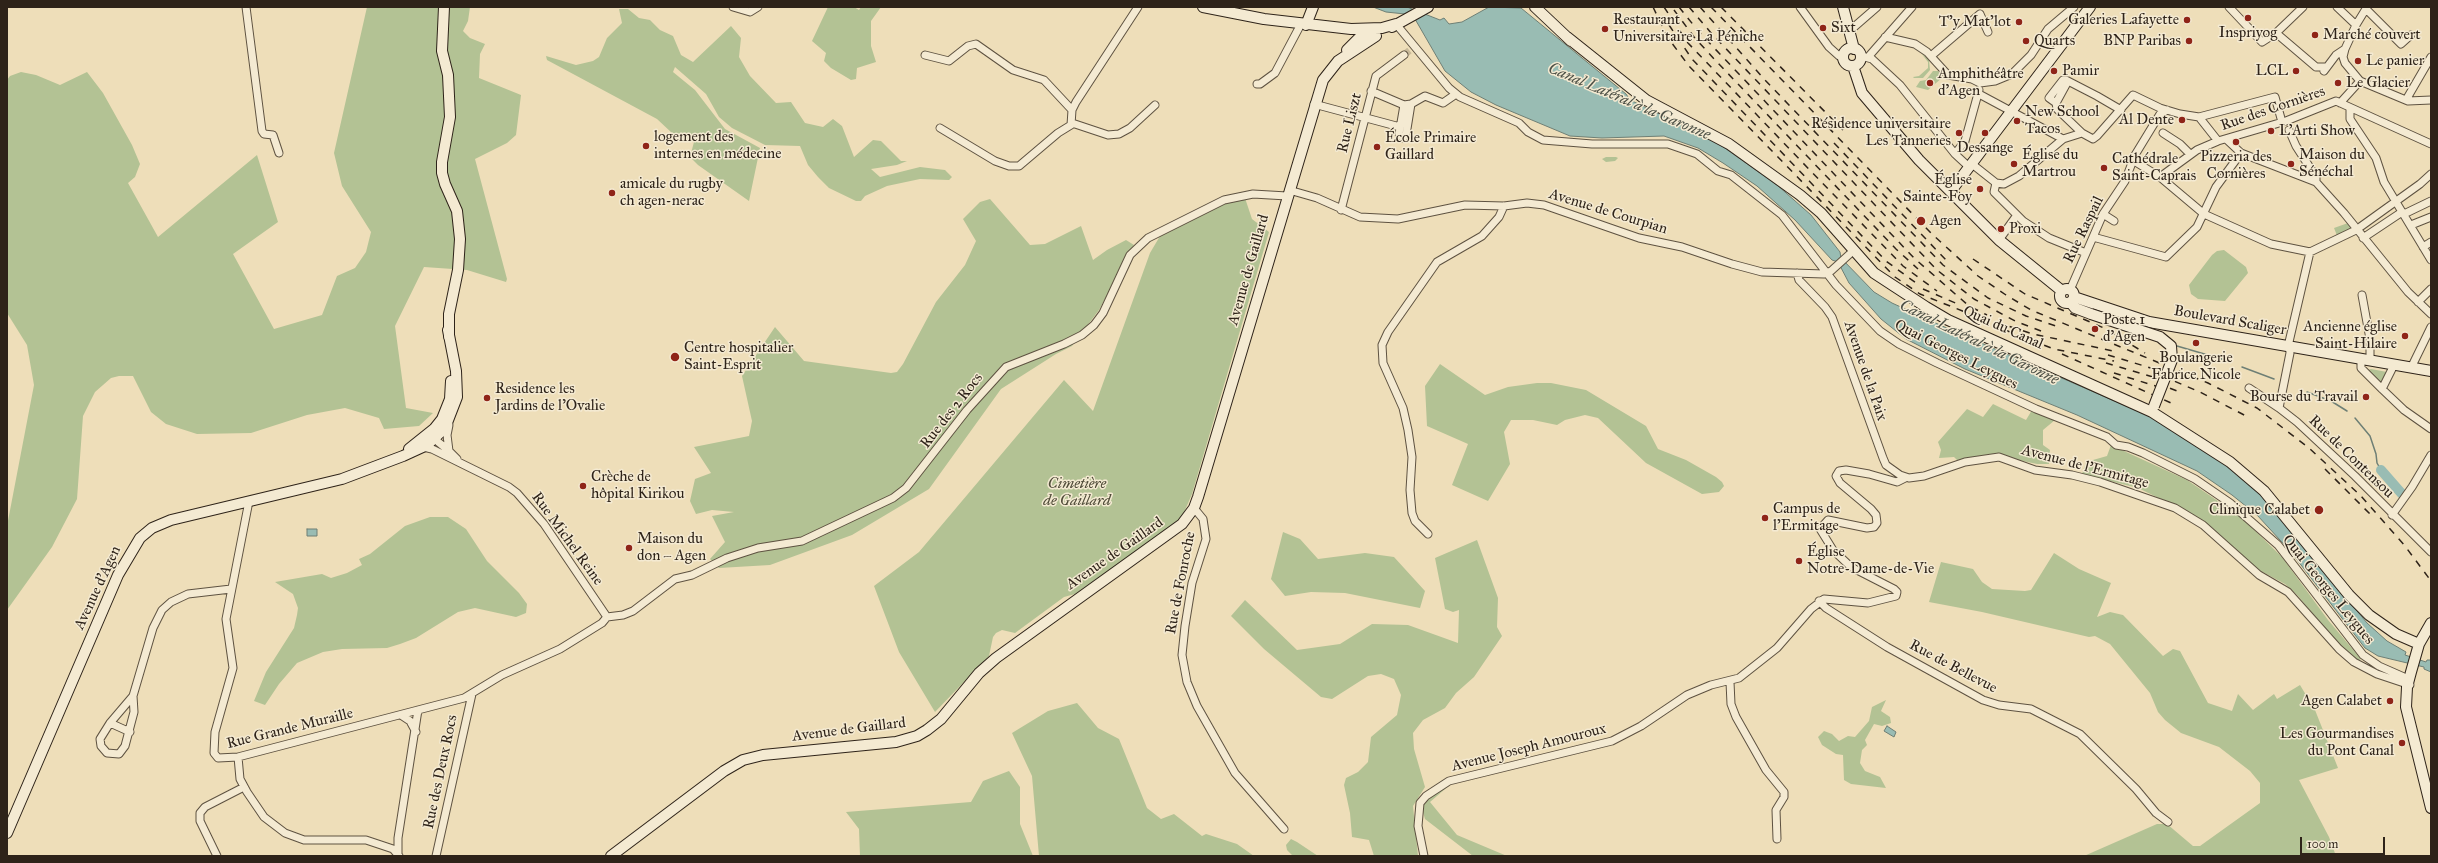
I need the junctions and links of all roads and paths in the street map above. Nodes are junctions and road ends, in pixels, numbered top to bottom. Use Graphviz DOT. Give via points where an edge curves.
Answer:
graph roads {
  1 [pos="246,7"];
  2 [pos="444,7"];
  3 [pos="733,7"];
  4 [pos="758,7"];
  5 [pos="1138,7"];
  6 [pos="1202,7"];
  7 [pos="1313,7"];
  8 [pos="1532,7"];
  9 [pos="1535,7"];
  10 [pos="1800,7"];
  11 [pos="1842,7"];
  12 [pos="1876,7"];
  13 [pos="1912,7"];
  14 [pos="2074,7"];
  15 [pos="2090,7"];
  16 [pos="2229,7"];
  17 [pos="2303,7"];
  18 [pos="2337,7"];
  19 [pos="1426,8"];
  20 [pos="2367,8"];
  21 [pos="1548,19"];
  22 [pos="1304,24"];
  23 [pos="1397,24"];
  24 [pos="2356,25"];
  25 [pos="1382,28"];
  26 [pos="1848,29"];
  27 [pos="1988,32"];
  28 [pos="2276,33"];
  29 [pos="2411,35"];
  30 [pos="1361,36"];
  31 [pos="1376,36"];
  32 [pos="1885,37"];
  33 [pos="2345,49"];
  34 [pos="925,55"];
  35 [pos="1404,55"];
  36 [pos="1855,55"];
  37 [pos="1931,56"];
  38 [pos="2431,57"];
  39 [pos="1338,61"];
  40 [pos="2360,81"];
  41 [pos="1257,84"];
  42 [pos="1980,84"];
  43 [pos="1371,91"];
  44 [pos="1456,94"];
  45 [pos="1979,94"];
  46 [pos="2406,100"];
  47 [pos="2431,100"];
  48 [pos="2338,102"];
  49 [pos="1314,104"];
  50 [pos="1407,104"];
  51 [pos="1155,105"];
  52 [pos="2350,108"];
  53 [pos="1072,110"];
  54 [pos="2011,110"];
  55 [pos="2121,110"];
  56 [pos="2167,110"];
  57 [pos="2199,116"];
  58 [pos="1365,119"];
  59 [pos="1072,123"];
  60 [pos="2286,125"];
  61 [pos="940,128"];
  62 [pos="1400,128"];
  63 [pos="2158,130"];
  64 [pos="2082,132"];
  65 [pos="2063,139"];
  66 [pos="2226,139"];
  67 [pos="2218,141"];
  68 [pos="2431,144"];
  69 [pos="279,153"];
  70 [pos="1955,154"];
  71 [pos="2190,154"];
  72 [pos="2241,154"];
  73 [pos="2134,161"];
  74 [pos="1971,165"];
  75 [pos="2431,174"];
  76 [pos="1938,177"];
  77 [pos="2160,177"];
  78 [pos="2316,182"];
  79 [pos="1996,183"];
  80 [pos="1953,188"];
  81 [pos="1288,193"];
  82 [pos="2431,201"];
  83 [pos="2396,202"];
  84 [pos="1504,206"];
  85 [pos="1341,210"];
  86 [pos="2403,213"];
  87 [pos="2103,214"];
  88 [pos="2204,214"];
  89 [pos="2016,215"];
  90 [pos="2431,217"];
  91 [pos="2114,221"];
  92 [pos="2411,225"];
  93 [pos="2356,230"];
  94 [pos="2093,237"];
  95 [pos="2363,238"];
  96 [pos="1999,240"];
  97 [pos="2431,242"];
  98 [pos="2423,247"];
  99 [pos="2310,252"];
  100 [pos="1852,253"];
  101 [pos="2086,253"];
  102 [pos="2431,260"];
  103 [pos="1829,272"];
  104 [pos="1797,273"];
  105 [pos="1784,274"];
  106 [pos="1802,284"];
  107 [pos="2431,288"];
  108 [pos="2069,295"];
  109 [pos="2362,295"];
  110 [pos="2418,302"];
  111 [pos="2431,314"];
  112 [pos="2431,327"];
  113 [pos="448,330"];
  114 [pos="2289,347"];
  115 [pos="2366,360"];
  116 [pos="2394,365"];
  117 [pos="2411,368"];
  118 [pos="2431,372"];
  119 [pos="2249,388"];
  120 [pos="2382,389"];
  121 [pos="2105,390"];
  122 [pos="2279,408"];
  123 [pos="2153,409"];
  124 [pos="453,412"];
  125 [pos="2431,429"];
  126 [pos="429,440"];
  127 [pos="449,451"];
  128 [pos="440,452"];
  129 [pos="2431,455"];
  130 [pos="478,473"];
  131 [pos="1907,478"];
  132 [pos="249,501"];
  133 [pos="1194,508"];
  134 [pos="2392,515"];
  135 [pos="1428,534"];
  136 [pos="2431,552"];
  137 [pos="231,589"];
  138 [pos="1819,601"];
  139 [pos="607,617"];
  140 [pos="2429,631"];
  141 [pos="2419,646"];
  142 [pos="2409,679"];
  143 [pos="1730,682"];
  144 [pos="472,694"];
  145 [pos="133,696"];
  146 [pos="418,710"];
  147 [pos="401,715"];
  148 [pos="110,723"];
  149 [pos="130,732"];
  150 [pos="416,732"];
  151 [pos="238,757"];
  152 [pos="244,787"];
  153 [pos="2431,808"];
  154 [pos="2168,822"];
  155 [pos="1284,829"];
  156 [pos="7,833"];
  157 [pos="398,838"];
  158 [pos="1777,839"];
  159 [pos="366,840"];
  160 [pos="399,855"];
  161 [pos="217,856"];
  162 [pos="436,856"];
  163 [pos="611,856"];
  164 [pos="1424,856"];
  1 -- 69 [label="street" via="262,131 273,136"];
  2 -- 113 [label="street" via="442,51 448,75 450,117 442,173 444,184 457,211 460,239 458,270 450,302"];
  3 -- 4 [label="street" via="750,12"];
  5 -- 53 [label="street"];
  6 -- 22 [label="street"];
  7 -- 22 [label="street"];
  8 -- 21 [label="street"];
  9 -- 21 [label="street"];
  10 -- 36 [label="street" via="1829,47 1839,56"];
  11 -- 26 [label="street"];
  12 -- 26 [label="street" via="1854,27"];
  13 -- 32 [label="street"];
  14 -- 42 [label="street" via="2048,29 2031,54 2012,74"];
  15 -- 54 [label="street"];
  16 -- 28 [label="street" via="2262,42"];
  17 -- 28 [label="street"];
  18 -- 24 [label="street"];
  19 -- 23 [label="street"];
  20 -- 24 [label="street"];
  20 -- 29 [label="street" via="2401,44"];
  21 -- 100 [label="street, Quai du Canal" via="1646,100 1729,144 1800,195 1825,217"];
  22 -- 25 [label="street" via="1351,29"];
  22 -- 30 [label="street"];
  22 -- 41 [label="street" via="1275,73"];
  23 -- 25 [label="street"];
  23 -- 31 [label="street, Avenue de Gaillard"];
  23 -- 44 [label="street, Quai Georges Leygues"];
  24 -- 33 [label="street"];
  25 -- 30 [label="street"];
  26 -- 36 [label="street"];
  27 -- 37 [label="street" via="1980,14"];
  28 -- 33 [label="street" via="2316,67 2324,70"];
  30 -- 31 [label="street"];
  30 -- 39 [label="street"];
  31 -- 39 [label="street, Avenue de Gaillard"];
  32 -- 36 [label="street"];
  32 -- 37 [label="street" via="1916,44"];
  33 -- 40 [label="street" via="2345,63"];
  34 -- 53 [label="street" via="949,61 968,46 976,44 1017,72 1044,80"];
  35 -- 43 [label="street, Rue Liszt" via="1378,72"];
  36 -- 70 [label="street" via="1914,100"];
  36 -- 76 [label="street" via="1866,88 1936,170"];
  36 -- 76 [label="street" via="1862,93"];
  37 -- 42 [label="street" via="1948,75 1972,79"];
  38 -- 46 [label="street"];
  39 -- 49 [label="street, Avenue de Gaillard" via="1323,80"];
  40 -- 46 [label="street"];
  40 -- 48 [label="street"];
  42 -- 45 [label="street"];
  43 -- 50 [label="street"];
  43 -- 58 [label="street, Rue Liszt"];
  44 -- 50 [label="street" via="1443,103 1425,96"];
  44 -- 103 [label="street, Quai Georges Leygues" via="1519,123 1528,132 1551,142 1657,142 1693,152 1718,171 1752,190 1782,215"];
  45 -- 54 [label="street"];
  45 -- 70 [label="street" via="1965,141"];
  46 -- 47 [label="street"];
  48 -- 52 [label="street"];
  48 -- 60 [label="street, Rue des Cornières"];
  49 -- 58 [label="street"];
  49 -- 81 [label="street, Avenue de Gaillard"];
  50 -- 62 [label="street"];
  50 -- 62 [label="street" via="1406,135 1403,138 1399,134"];
  51 -- 59 [label="street" via="1130,128 1119,134 1108,134"];
  52 -- 68 [label="street"];
  52 -- 83 [label="street" via="2350,119 2376,158 2384,182"];
  53 -- 59 [label="street"];
  54 -- 65 [label="street"];
  54 -- 74 [label="street"];
  55 -- 56 [label="street" via="2133,95"];
  55 -- 64 [label="street" via="2097,136 2090,138"];
  55 -- 64 [label="street" via="2067,81 2056,103 2057,109"];
  56 -- 57 [label="street"];
  56 -- 63 [label="street, Rue Raspail" via="2160,114"];
  57 -- 60 [label="street" via="2275,97"];
  57 -- 67 [label="street"];
  58 -- 62 [label="street"];
  58 -- 85 [label="street, Rue Liszt"];
  59 -- 61 [label="street" via="1019,166 994,161"];
  60 -- 66 [label="street, Rue des Cornières"];
  60 -- 78 [label="street" via="2316,177"];
  63 -- 71 [label="street"];
  63 -- 73 [label="street, Rue Raspail"];
  64 -- 65 [label="street"];
  65 -- 79 [label="street" via="2013,180 2004,184"];
  66 -- 67 [label="street, Rue des Cornières"];
  66 -- 72 [label="street"];
  67 -- 71 [label="street, Rue des Cornières"];
  70 -- 74 [label="street"];
  71 -- 77 [label="street, Rue des Cornières"];
  72 -- 78 [label="street"];
  72 -- 88 [label="street" via="2216,187"];
  73 -- 77 [label="street"];
  73 -- 87 [label="street, Rue Raspail" via="2126,181"];
  74 -- 79 [label="street"];
  74 -- 80 [label="street"];
  75 -- 83 [label="street"];
  76 -- 80 [label="street"];
  77 -- 88 [label="street"];
  78 -- 93 [label="street"];
  79 -- 89 [label="street" via="1994,192"];
  80 -- 96 [label="street"];
  81 -- 85 [label="street, Avenue de Courpian" via="1317,198"];
  81 -- 133 [label="street, Avenue de Gaillard"];
  81 -- 139 [label="street, Rue des 2 Rocs" via="1253,194 1224,200 1148,238 1130,255 1103,313 1094,325 1077,338 1006,367 967,410 906,488 893,498 802,541 758,548 726,558 692,575 675,580 633,612"];
  82 -- 86 [label="street"];
  83 -- 86 [label="street"];
  83 -- 93 [label="street"];
  84 -- 85 [label="street, Avenue de Courpian" via="1465,205 1398,219 1360,217"];
  84 -- 105 [label="street, Avenue de Courpian" via="1527,203 1544,205 1639,238 1682,247 1745,268"];
  84 -- 135 [label="street" via="1500,217 1482,236 1437,262 1388,332 1382,345 1383,363 1403,408 1408,430 1412,457 1412,513"];
  86 -- 92 [label="street"];
  86 -- 95 [label="street"];
  87 -- 91 [label="street"];
  87 -- 94 [label="street, Rue Raspail"];
  88 -- 94 [label="street" via="2197,227 2166,257"];
  88 -- 99 [label="street" via="2271,244"];
  89 -- 96 [label="street"];
  89 -- 101 [label="street" via="2049,238"];
  90 -- 92 [label="street"];
  92 -- 98 [label="street"];
  93 -- 95 [label="street"];
  93 -- 99 [label="street"];
  94 -- 101 [label="street, Rue Raspail"];
  95 -- 110 [label="street"];
  96 -- 108 [label="street"];
  97 -- 98 [label="street"];
  98 -- 102 [label="street"];
  99 -- 114 [label="street"];
  100 -- 103 [label="street"];
  100 -- 121 [label="street, Quai du Canal" via="1874,273 1935,313"];
  101 -- 108 [label="street, Rue Raspail"];
  103 -- 104 [label="street, Avenue de Courpian"];
  103 -- 142 [label="street, Quai Georges Leygues" via="1869,320 1899,344 2036,409 2107,437 2116,445 2128,447 2170,465 2213,491 2278,546 2363,655 2379,666"];
  104 -- 105 [label="street, Avenue de Courpian"];
  104 -- 106 [label="street, Avenue de la Paix"];
  105 -- 106 [label="street"];
  106 -- 131 [label="street, Avenue de la Paix" via="1832,317 1884,462"];
  107 -- 110 [label="street"];
  108 -- 114 [label="street, Boulevard Scaliger" via="2149,322"];
  108 -- 123 [label="street, bridge" via="2075,308 2160,337 2171,346 2172,360"];
  109 -- 115 [label="street" via="2370,339"];
  110 -- 111 [label="street"];
  112 -- 117 [label="street"];
  113 -- 124 [label="street" via="458,389"];
  113 -- 126 [label="street" via="450,399"];
  114 -- 115 [label="street, Boulevard Scaliger"];
  114 -- 122 [label="street"];
  115 -- 116 [label="street, Boulevard Scaliger"];
  115 -- 120 [label="street" via="2362,368"];
  116 -- 117 [label="street, Boulevard Scaliger"];
  116 -- 120 [label="street"];
  117 -- 118 [label="street, Boulevard Scaliger"];
  119 -- 122 [label="street, Rue de Contensou"];
  120 -- 125 [label="street" via="2404,410"];
  121 -- 123 [label="street"];
  121 -- 123 [label="street, Quai du Canal" via="2133,404 2136,402"];
  122 -- 134 [label="street, Rue de Contensou" via="2356,476"];
  123 -- 141 [label="street" via="2230,462 2268,496 2349,595 2369,615"];
  124 -- 126 [label="street" via="445,428"];
  124 -- 127 [label="street" via="447,433"];
  126 -- 127 [label="street, Rue Michel Reine"];
  126 -- 128 [label="street, Rue Michel Reine"];
  126 -- 128 [label="street, Rue Michel Reine"];
  126 -- 132 [label="street, Avenue d'Agen" via="395,460 342,479"];
  127 -- 130 [label="street, Rue Michel Reine"];
  128 -- 130 [label="street, Rue Michel Reine"];
  129 -- 134 [label="street"];
  130 -- 139 [label="street, Rue Michel Reine" via="509,487 527,504 544,524"];
  131 -- 138 [label="street" via="1897,482 1861,472 1839,471 1836,476 1840,483 1871,509 1878,518 1877,523 1874,527 1867,528 1828,520 1820,529 1833,550 1851,567 1894,589 1897,594 1868,603 1827,598"];
  131 -- 142 [label="street, Avenue de l’Ermitage" via="1965,462 1999,457 2034,470 2100,482 2175,508 2203,525 2259,575 2288,592 2354,662 2378,674"];
  132 -- 137 [label="street, Rue Grande Muraille"];
  132 -- 156 [label="street, Avenue d'Agen" via="170,520 152,528 140,538 118,575"];
  133 -- 155 [label="street, Rue de Fonroche" via="1203,519 1206,539 1192,583 1184,626 1182,655 1187,682 1197,706 1235,773"];
  133 -- 163 [label="street, Avenue de Gaillard" via="1168,536 996,658 979,673 941,719 917,736 896,742 763,755 743,760 724,771"];
  134 -- 136 [label="street, Rue de Contensou"];
  137 -- 145 [label="street" via="188,594 171,602 162,610 153,628"];
  137 -- 151 [label="street, Rue Grande Muraille" via="226,618 233,668 213,744 214,753 218,758"];
  138 -- 143 [label="street, Avenue Joseph Amouroux" via="1760,663"];
  138 -- 154 [label="street, Rue de Bellevue" via="1863,632 1976,696 1998,705 2031,709 2080,734"];
  139 -- 144 [label="street, Rue Grande Muraille" via="602,623 560,648 502,675"];
  140 -- 141 [label="street"];
  141 -- 142 [label="street"];
  142 -- 153 [label="street" via="2406,707 2412,721"];
  143 -- 158 [label="street" via="1731,704 1738,721 1766,770 1784,792 1783,800 1776,810"];
  143 -- 164 [label="street, Avenue Joseph Amouroux" via="1711,685 1687,695 1641,726 1612,741 1458,778 1440,786 1426,796 1419,807 1418,826"];
  144 -- 146 [label="street, Rue Grande Muraille"];
  144 -- 162 [label="street, Rue des Deux Rocs"];
  145 -- 148 [label="street"];
  145 -- 149 [label="street" via="134,712"];
  146 -- 147 [label="street, Rue Grande Muraille"];
  146 -- 150 [label="street"];
  147 -- 150 [label="street" via="410,721"];
  147 -- 151 [label="street, Rue Grande Muraille"];
  148 -- 149 [label="street"];
  148 -- 149 [label="street" via="100,739 101,746 107,753 122,752"];
  150 -- 157 [label="street"];
  151 -- 152 [label="street" via="240,779"];
  152 -- 159 [label="street" via="264,817 276,828 295,838"];
  152 -- 161 [label="street" via="200,812 200,821"];
  157 -- 159 [label="street" via="392,842"];
  157 -- 160 [label="street"];
  159 -- 160 [label="street" via="387,847"];
}
